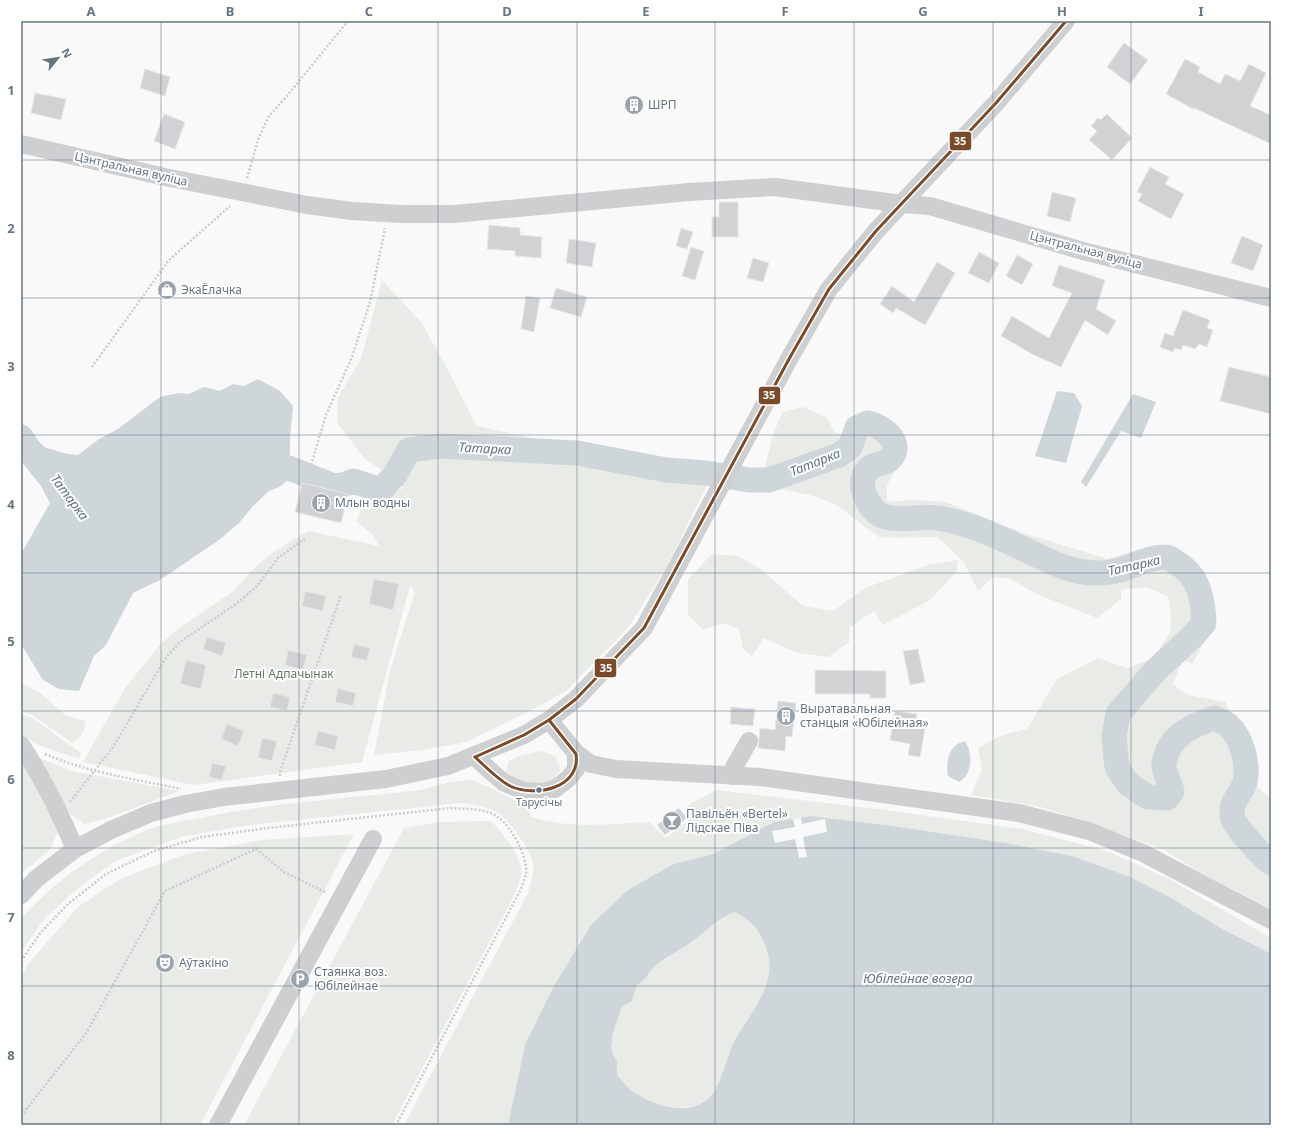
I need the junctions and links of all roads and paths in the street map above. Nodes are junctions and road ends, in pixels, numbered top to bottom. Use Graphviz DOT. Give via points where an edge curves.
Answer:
graph roads {
  1 [pos="348,21"];
  2 [pos="1066,21"];
  3 [pos="21,144"];
  4 [pos="242,192"];
  5 [pos="902,204"];
  6 [pos="387,213"];
  7 [pos="1271,298"];
  8 [pos="92,367"];
  9 [pos="311,465"];
  10 [pos="306,538"];
  11 [pos="341,595"];
  12 [pos="549,720"];
  13 [pos="749,741"];
  14 [pos="21,745"];
  15 [pos="38,751"];
  16 [pos="576,753"];
  17 [pos="475,757"];
  18 [pos="94,771"];
  19 [pos="733,776"];
  20 [pos="185,789"];
  21 [pos="281,791"];
  22 [pos="59,811"];
  23 [pos="373,839"];
  24 [pos="75,849"];
  25 [pos="21,894"];
  26 [pos="340,900"];
  27 [pos="1271,920"];
  28 [pos="21,961"];
  29 [pos="21,1116"];
  30 [pos="218,1125"];
  31 [pos="396,1125"];
  1 -- 4 [label="path" via="269,116 259,137"];
  2 -- 5 [label="street" via="996,103"];
  3 -- 4 [label="street, Цэнтральная вуліца"];
  4 -- 6 [label="street, Цэнтральная вуліца" via="307,205"];
  4 -- 8 [label="path" via="226,211 169,260"];
  5 -- 6 [label="street, Цэнтральная вуліца" via="775,187 689,192 454,214"];
  5 -- 7 [label="street, Цэнтральная вуліца" via="930,206 1083,251"];
  5 -- 12 [label="street" via="876,231 829,290 644,628 598,678"];
  6 -- 9 [label="path" via="382,250 370,302 352,357 326,415"];
  10 -- 18 [label="path" via="278,558 257,586 236,604 180,642 167,656 113,747"];
  11 -- 21 [label="path" via="280,772"];
  12 -- 16 [label="street"];
  12 -- 17 [label="street" via="524,735"];
  13 -- 19 [label="street" via="733,769"];
  14 -- 22 [label="street" via="36,767"];
  15 -- 18 [label="path" via="71,765"];
  16 -- 17 [label="street" via="576,769 569,778 554,789 544,792 523,790 503,782"];
  16 -- 19 [label="street" via="591,764 616,769"];
  17 -- 21 [label="street" via="412,775"];
  18 -- 20 [label="path" via="124,779"];
  18 -- 22 [label="path"];
  19 -- 27 [label="street" via="760,777 1019,813 1089,831 1143,853"];
  21 -- 24 [label="street" via="224,797 151,813"];
  22 -- 24 [label="street"];
  23 -- 26 [label="street"];
  24 -- 25 [label="street"];
  26 -- 29 [label="path" via="284,872 256,849 165,891 87,1032"];
  26 -- 30 [label="street"];
  28 -- 31 [label="path" via="41,932 68,904 106,874 154,851 202,837 450,808 477,810 498,817 512,832 525,859 526,874 520,891"];
}
